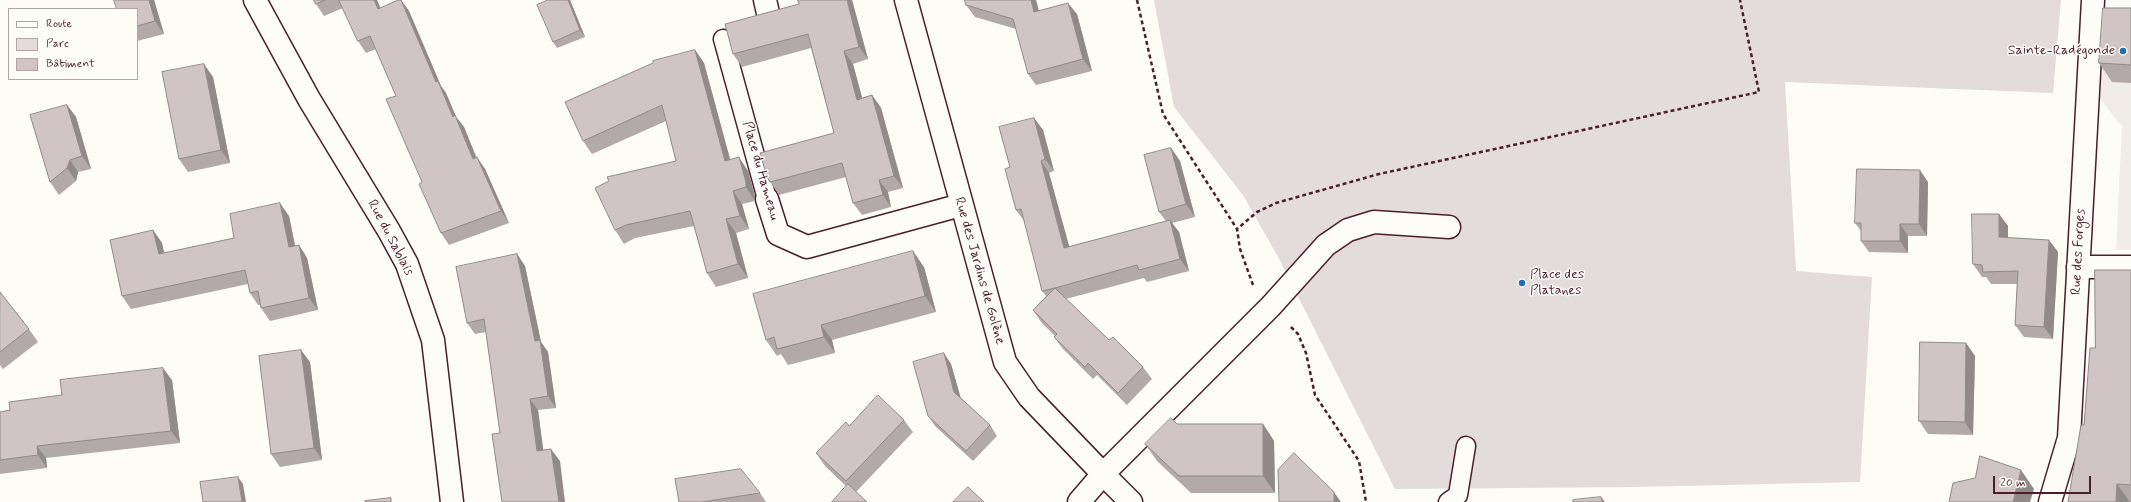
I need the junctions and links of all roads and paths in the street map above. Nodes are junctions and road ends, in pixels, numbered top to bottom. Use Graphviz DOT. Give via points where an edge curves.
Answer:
graph roads {
  1 [pos="255,0"];
  2 [pos="906,0"];
  3 [pos="1137,0"];
  4 [pos="1740,0"];
  5 [pos="2093,0"];
  6 [pos="723,39"];
  7 [pos="767,200"];
  8 [pos="961,205"];
  9 [pos="1449,227"];
  10 [pos="1236,229"];
  11 [pos="2078,267"];
  12 [pos="2131,267"];
  13 [pos="1255,288"];
  14 [pos="1289,325"];
  15 [pos="1466,446"];
  16 [pos="1103,474"];
  17 [pos="452,502"];
  18 [pos="1079,502"];
  19 [pos="1131,502"];
  20 [pos="1366,502"];
  21 [pos="1448,502"];
  22 [pos="2050,502"];
  1 -- 17 [label="street, Rue du Sablais" via="309,99 407,264 433,340"];
  2 -- 8 [label="street, Rue des Jardins de Golène"];
  3 -- 10 [label="path" via="1163,114"];
  4 -- 10 [label="path" via="1759,92 1379,174 1276,203 1257,212"];
  5 -- 11 [label="street, Rue des Forges"];
  6 -- 7 [label="lane, Place du Hameau"];
  7 -- 8 [label="street, Place du Hameau" via="778,234 807,247"];
  8 -- 16 [label="street, Rue des Jardins de Golène" via="1005,362 1029,397"];
  9 -- 16 [label="street" via="1374,222 1348,230 1326,246 1271,306"];
  10 -- 13 [label="path" via="1240,249"];
  11 -- 12 [label="street"];
  11 -- 22 [label="street, Rue des Forges" via="2069,438"];
  14 -- 20 [label="path" via="1298,334 1306,353 1315,395 1359,461"];
  15 -- 21 [label="lane" via="1458,495"];
  16 -- 18 [label="street"];
  16 -- 19 [label="street, Rue des Jardins de Golène"];
}
